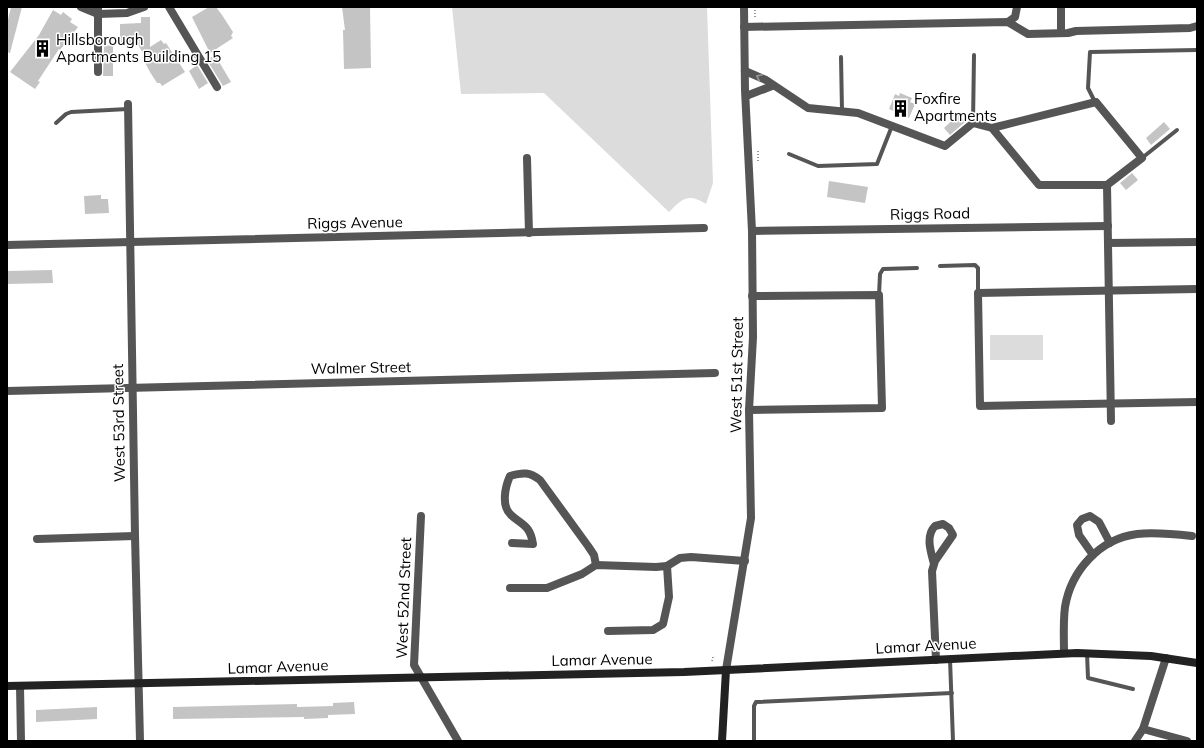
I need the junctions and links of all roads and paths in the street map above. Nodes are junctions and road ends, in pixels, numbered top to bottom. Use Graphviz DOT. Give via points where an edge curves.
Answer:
graph roads {
  1 [pos="81,7"];
  2 [pos="144,7"];
  3 [pos="169,7"];
  4 [pos="744,7"];
  5 [pos="755,7"];
  6 [pos="1017,7"];
  7 [pos="1061,7"];
  8 [pos="98,10"];
  9 [pos="755,19"];
  10 [pos="1008,22"];
  11 [pos="1197,26"];
  12 [pos="744,27"];
  13 [pos="1061,33"];
  14 [pos="1197,50"];
  15 [pos="974,55"];
  16 [pos="842,57"];
  17 [pos="745,71"];
  18 [pos="98,72"];
  19 [pos="772,86"];
  20 [pos="217,87"];
  21 [pos="746,96"];
  22 [pos="1096,102"];
  23 [pos="128,107"];
  24 [pos="842,111"];
  25 [pos="56,123"];
  26 [pos="973,123"];
  27 [pos="892,126"];
  28 [pos="992,128"];
  29 [pos="1176,130"];
  30 [pos="788,154"];
  31 [pos="527,158"];
  32 [pos="1142,158"];
  33 [pos="1107,185"];
  34 [pos="1108,226"];
  35 [pos="704,228"];
  36 [pos="752,231"];
  37 [pos="529,233"];
  38 [pos="1197,242"];
  39 [pos="131,243"];
  40 [pos="1108,243"];
  41 [pos="7,245"];
  42 [pos="940,266"];
  43 [pos="917,268"];
  44 [pos="1197,289"];
  45 [pos="1108,290"];
  46 [pos="978,293"];
  47 [pos="879,295"];
  48 [pos="752,296"];
  49 [pos="715,373"];
  50 [pos="132,388"];
  51 [pos="7,391"];
  52 [pos="1197,402"];
  53 [pos="1111,404"];
  54 [pos="749,410"];
  55 [pos="1111,421"];
  56 [pos="421,516"];
  57 [pos="135,536"];
  58 [pos="1195,537"];
  59 [pos="36,538"];
  60 [pos="1110,543"];
  61 [pos="512,544"];
  62 [pos="1093,555"];
  63 [pos="745,561"];
  64 [pos="934,564"];
  65 [pos="596,565"];
  66 [pos="667,566"];
  67 [pos="510,588"];
  68 [pos="608,631"];
  69 [pos="1064,653"];
  70 [pos="1087,653"];
  71 [pos="715,657"];
  72 [pos="1166,658"];
  73 [pos="950,659"];
  74 [pos="936,660"];
  75 [pos="712,662"];
  76 [pos="1197,663"];
  77 [pos="726,670"];
  78 [pos="422,677"];
  79 [pos="138,684"];
  80 [pos="7,686"];
  81 [pos="20,686"];
  82 [pos="1133,689"];
  83 [pos="952,693"];
  84 [pos="1143,729"];
  85 [pos="21,741"];
  86 [pos="140,741"];
  87 [pos="458,741"];
  88 [pos="722,741"];
  89 [pos="754,741"];
  90 [pos="953,741"];
  91 [pos="1135,741"];
  92 [pos="1187,741"];
  1 -- 8 [label="street"];
  2 -- 8 [label="street" via="128,13"];
  3 -- 20 [label="street"];
  4 -- 12 [label="street, West 51st Street"];
  5 -- 9 [label="path"];
  6 -- 10 [label="street" via="1016,15"];
  7 -- 13 [label="street"];
  8 -- 18 [label="street"];
  10 -- 12 [label="street"];
  10 -- 13 [label="street" via="1028,34"];
  11 -- 13 [label="street"];
  12 -- 17 [label="street, West 51st Street"];
  14 -- 22 [label="lane" via="1090,52 1088,88"];
  15 -- 26 [label="lane"];
  16 -- 24 [label="lane"];
  19 -- 17 [label="street, one-way" via="766,80"];
  17 -- 21 [label="street, West 51st Street"];
  19 -- 21 [label="street"];
  19 -- 24 [label="street" via="808,108"];
  21 -- 36 [label="street, West 51st Street"];
  22 -- 28 [label="street"];
  22 -- 32 [label="street"];
  23 -- 25 [label="lane" via="71,112"];
  23 -- 39 [label="street, West 53rd Street"];
  24 -- 27 [label="street" via="858,113"];
  26 -- 27 [label="street" via="945,146"];
  26 -- 28 [label="street"];
  27 -- 30 [label="lane" via="877,164 818,166"];
  28 -- 33 [label="street" via="1039,185"];
  29 -- 32 [label="lane"];
  31 -- 37 [label="street"];
  32 -- 33 [label="street"];
  33 -- 34 [label="street"];
  34 -- 36 [label="street, Riggs Road"];
  34 -- 40 [label="street"];
  35 -- 37 [label="street, Riggs Avenue"];
  36 -- 48 [label="street, West 51st Street"];
  37 -- 39 [label="street, Riggs Avenue"];
  38 -- 40 [label="street"];
  39 -- 41 [label="street, Riggs Avenue"];
  39 -- 50 [label="street, West 53rd Street"];
  40 -- 45 [label="street"];
  42 -- 46 [label="lane" via="975,265 978,268"];
  43 -- 47 [label="lane" via="883,268 880,274"];
  44 -- 45 [label="street"];
  45 -- 46 [label="street"];
  45 -- 53 [label="street"];
  46 -- 53 [label="street" via="980,406"];
  47 -- 48 [label="street"];
  47 -- 54 [label="street" via="882,408"];
  48 -- 54 [label="street, West 51st Street" via="753,342"];
  49 -- 50 [label="street, Walmer Street"];
  50 -- 51 [label="street, Walmer Street"];
  50 -- 57 [label="street, West 53rd Street"];
  52 -- 53 [label="street"];
  53 -- 55 [label="street"];
  54 -- 63 [label="street, West 51st Street" via="751,518"];
  56 -- 78 [label="street, West 52nd Street" via="414,662"];
  57 -- 59 [label="street"];
  57 -- 79 [label="street, West 53rd Street"];
  58 -- 60 [label="street" via="1139,534"];
  60 -- 62 [label="street"];
  60 -- 62 [label="street" via="1098,520 1090,516 1082,518 1077,530"];
  61 -- 65 [label="street" via="533,544 526,526 510,515 505,495 506,484 510,476 532,474 540,480 588,546 594,555"];
  62 -- 69 [label="street" via="1077,573 1068,594 1064,616"];
  63 -- 66 [label="street" via="691,556 680,558"];
  63 -- 77 [label="street, West 51st Street"];
  64 -- 74 [label="street" via="932,578"];
  65 -- 66 [label="street"];
  65 -- 67 [label="street" via="582,574 548,588"];
  66 -- 68 [label="street" via="669,596 663,624 654,630"];
  69 -- 70 [label="street, Lamar Avenue"];
  69 -- 73 [label="street, Lamar Avenue"];
  70 -- 72 [label="street, Lamar Avenue"];
  70 -- 82 [label="lane" via="1088,678"];
  71 -- 75 [label="path"];
  72 -- 76 [label="street, Lamar Avenue"];
  72 -- 84 [label="street"];
  73 -- 74 [label="street, Lamar Avenue"];
  73 -- 83 [label="lane"];
  74 -- 77 [label="street, Lamar Avenue"];
  77 -- 78 [label="street, Lamar Avenue"];
  77 -- 88 [label="street, West 51st Street"];
  78 -- 79 [label="street, Lamar Avenue"];
  78 -- 87 [label="street, West 52nd Street"];
  79 -- 81 [label="street, Lamar Avenue"];
  79 -- 86 [label="street, West 53rd Street"];
  80 -- 81 [label="street, Lamar Avenue"];
  81 -- 85 [label="street"];
  83 -- 89 [label="lane" via="756,702"];
  83 -- 90 [label="lane"];
  84 -- 91 [label="street"];
  84 -- 92 [label="street"];
}
